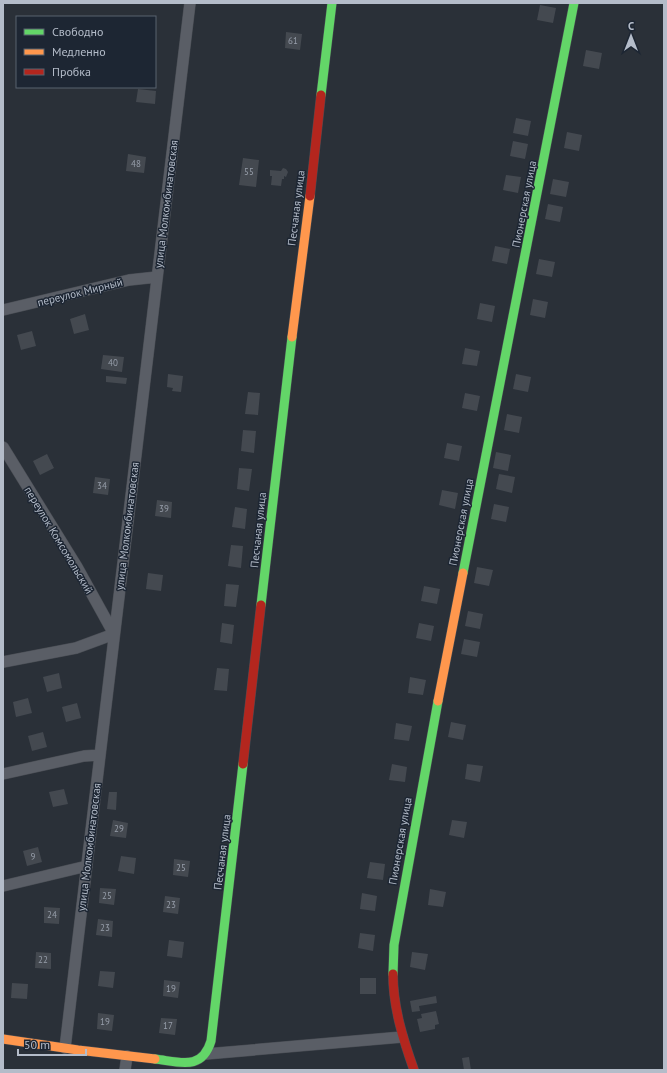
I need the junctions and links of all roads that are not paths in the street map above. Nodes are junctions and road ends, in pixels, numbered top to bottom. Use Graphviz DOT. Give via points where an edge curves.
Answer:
graph roads {
  1 [pos="190,3"];
  2 [pos="332,3"];
  3 [pos="574,3"];
  4 [pos="157,277"];
  5 [pos="3,310"];
  6 [pos="3,447"];
  7 [pos="114,634"];
  8 [pos="3,662"];
  9 [pos="100,755"];
  10 [pos="3,774"];
  11 [pos="87,866"];
  12 [pos="3,886"];
  13 [pos="3,1039"];
  14 [pos="404,1042"];
  15 [pos="65,1048"];
  16 [pos="127,1056"];
  17 [pos="204,1056"];
  18 [pos="125,1070"];
  19 [pos="414,1070"];
  1 -- 4 [label="street, улица Молкомбинатовская"];
  2 -- 17 [label="street, Песчаная улица" via="216,1015 212,1037"];
  3 -- 14 [label="street, Пионерская улица" via="428,749 394,945 393,998"];
  4 -- 5 [label="street, переулок Мирный" via="129,280"];
  4 -- 7 [label="street, улица Молкомбинатовская"];
  6 -- 7 [label="street, переулок Комсомольский" via="77,567"];
  7 -- 8 [label="street" via="76,648"];
  7 -- 9 [label="street, улица Молкомбинатовская"];
  9 -- 10 [label="street" via="84,756"];
  9 -- 11 [label="street, улица Молкомбинатовская"];
  11 -- 12 [label="street"];
  11 -- 15 [label="street, улица Молкомбинатовская"];
  13 -- 15 [label="street"];
  14 -- 17 [label="street"];
  14 -- 19 [label="street, Пионерская улица"];
  15 -- 16 [label="street"];
  16 -- 17 [label="street" via="182,1062 195,1062"];
  16 -- 18 [label="street"];
}
